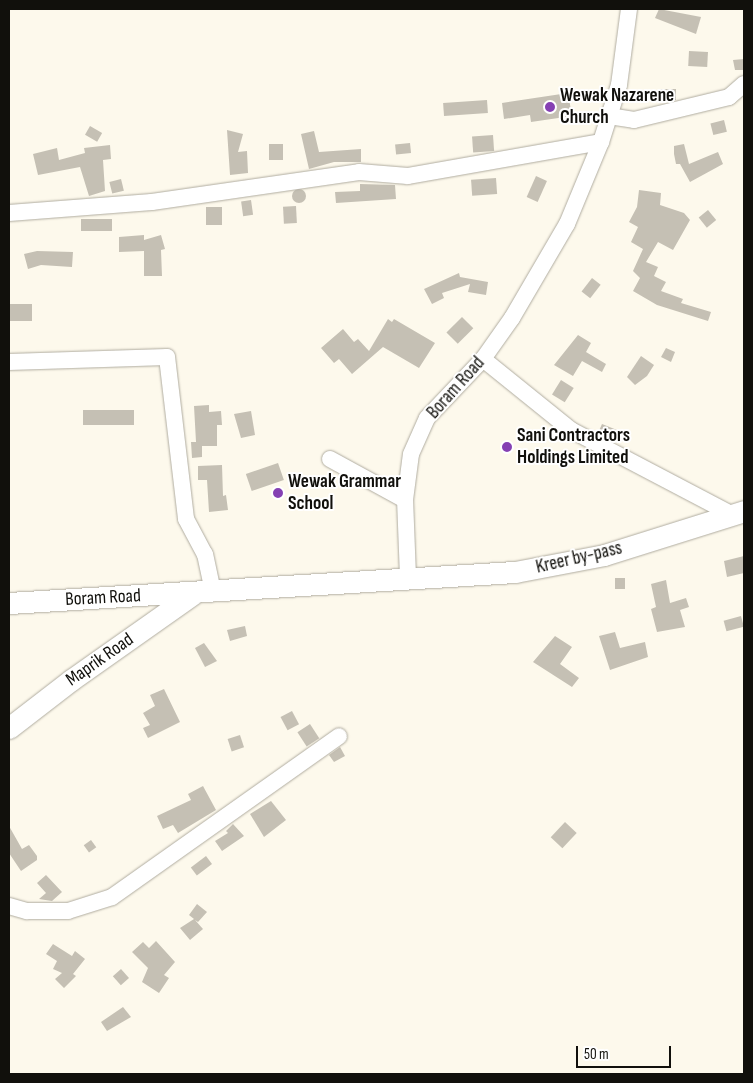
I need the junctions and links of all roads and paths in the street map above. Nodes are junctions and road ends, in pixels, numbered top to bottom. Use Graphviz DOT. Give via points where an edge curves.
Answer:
graph roads {
  1 [pos="629,9"];
  2 [pos="744,84"];
  3 [pos="610,116"];
  4 [pos="601,142"];
  5 [pos="9,213"];
  6 [pos="483,359"];
  7 [pos="9,362"];
  8 [pos="330,459"];
  9 [pos="405,500"];
  10 [pos="739,513"];
  11 [pos="408,577"];
  12 [pos="203,594"];
  13 [pos="9,603"];
  14 [pos="9,728"];
  15 [pos="339,736"];
  16 [pos="9,906"];
  1 -- 3 [label="street, Boram Road" via="619,85"];
  2 -- 3 [label="street" via="729,97 634,120"];
  3 -- 4 [label="street, Boram Road"];
  4 -- 5 [label="street" via="408,176 359,172 152,202"];
  4 -- 6 [label="street, Boram Road" via="567,224"];
  6 -- 9 [label="street, Boram Road" via="428,418 411,454"];
  6 -- 10 [label="street" via="571,430"];
  7 -- 12 [label="street" via="167,357 186,520 205,554"];
  8 -- 9 [label="street"];
  9 -- 11 [label="street, Boram Road"];
  10 -- 11 [label="main road, Kreer by-pass" via="604,555 515,572"];
  11 -- 12 [label="main road, Boram Road"];
  12 -- 13 [label="main road, Boram Road"];
  12 -- 14 [label="main road, Maprik Road" via="71,680"];
  15 -- 16 [label="street" via="112,897 68,911 26,910"];
}
